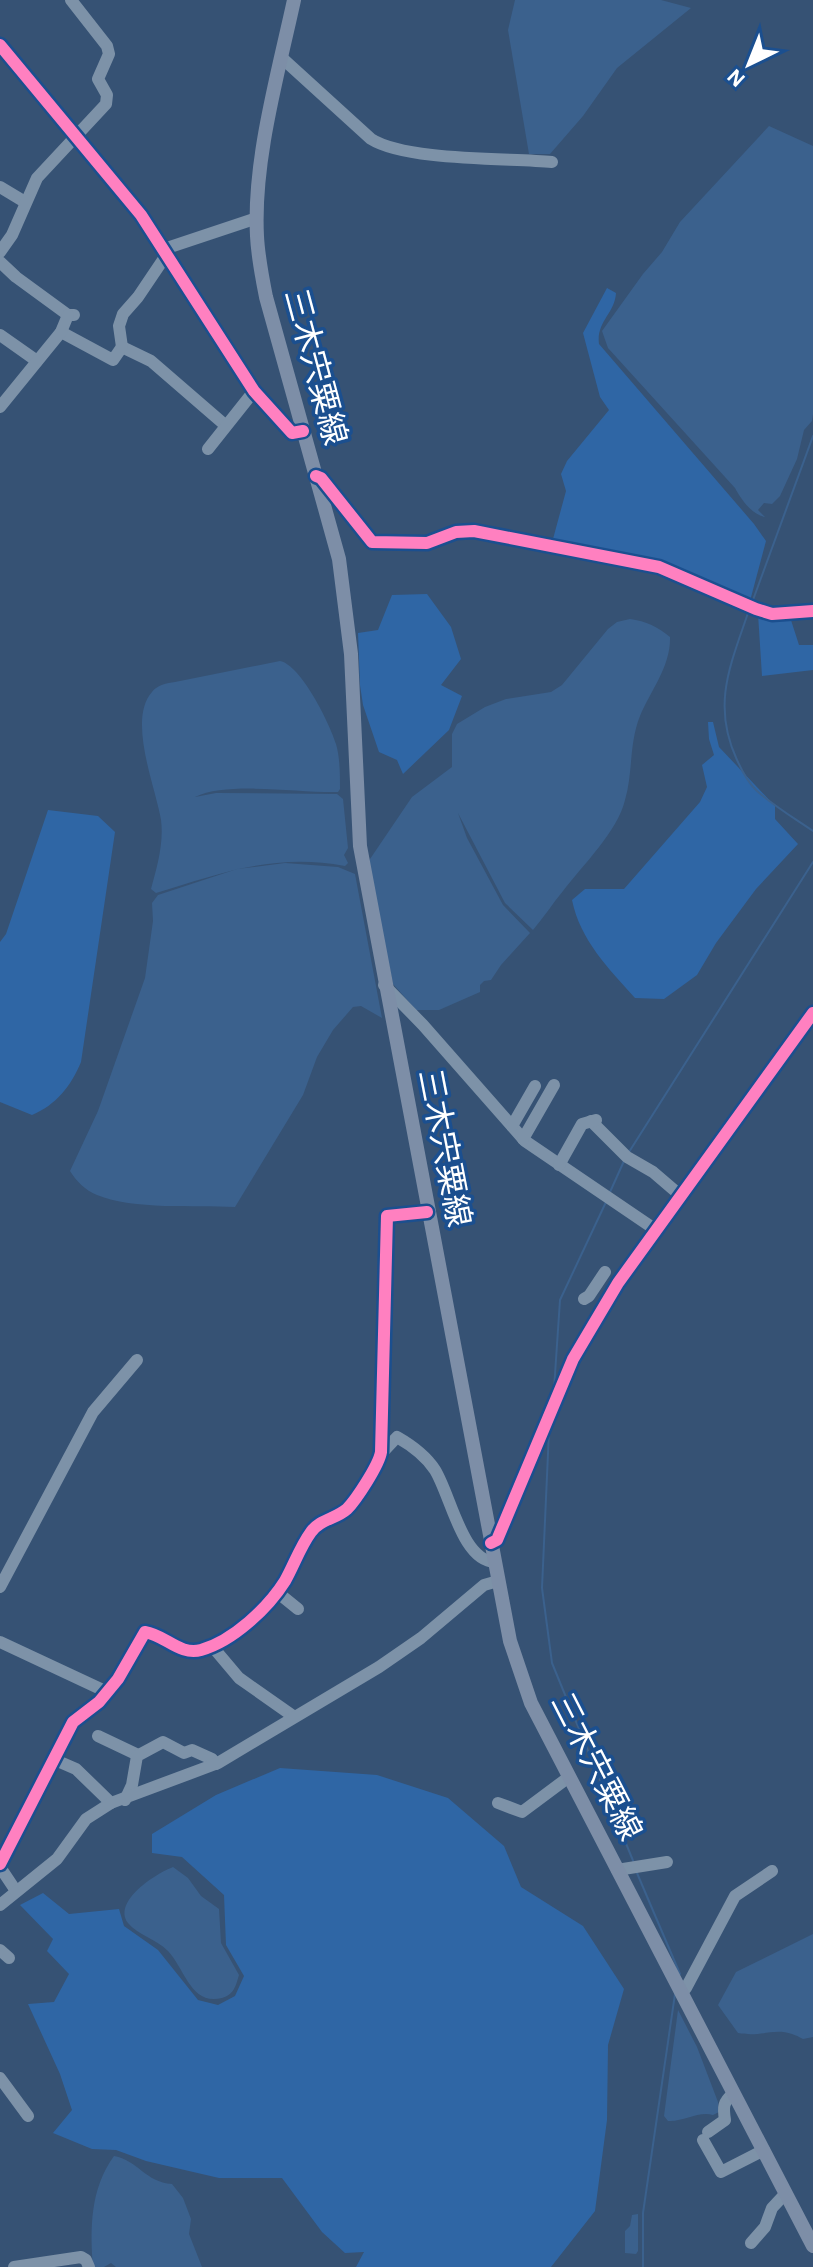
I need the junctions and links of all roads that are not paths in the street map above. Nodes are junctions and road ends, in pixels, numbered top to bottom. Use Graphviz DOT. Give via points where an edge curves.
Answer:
graph roads {
  1 [pos="71,0"];
  2 [pos="294,0"];
  3 [pos="0,45"];
  4 [pos="282,58"];
  5 [pos="76,137"];
  6 [pos="552,162"];
  7 [pos="0,187"];
  8 [pos="25,202"];
  9 [pos="257,218"];
  10 [pos="165,251"];
  11 [pos="0,252"];
  12 [pos="0,262"];
  13 [pos="61,332"];
  14 [pos="0,335"];
  15 [pos="122,347"];
  16 [pos="37,361"];
  17 [pos="254,391"];
  18 [pos="0,407"];
  19 [pos="225,425"];
  20 [pos="303,431"];
  21 [pos="208,449"];
  22 [pos="316,476"];
  23 [pos="813,611"];
  24 [pos="384,985"];
  25 [pos="813,1013"];
  26 [pos="554,1085"];
  27 [pos="535,1086"];
  28 [pos="512,1126"];
  29 [pos="523,1139"];
  30 [pos="559,1165"];
  31 [pos="681,1196"];
  32 [pos="427,1212"];
  33 [pos="656,1230"];
  34 [pos="618,1283"];
  35 [pos="604,1307"];
  36 [pos="137,1360"];
  37 [pos="381,1454"];
  38 [pos="491,1543"];
  39 [pos="495,1562"];
  40 [pos="498,1581"];
  41 [pos="0,1587"];
  42 [pos="277,1592"];
  43 [pos="298,1609"];
  44 [pos="0,1642"];
  45 [pos="212,1646"];
  46 [pos="105,1691"];
  47 [pos="293,1716"];
  48 [pos="98,1736"];
  49 [pos="138,1755"];
  50 [pos="53,1759"];
  51 [pos="216,1764"];
  52 [pos="569,1777"];
  53 [pos="125,1800"];
  54 [pos="111,1803"];
  55 [pos="498,1803"];
  56 [pos="667,1862"];
  57 [pos="0,1866"];
  58 [pos="617,1870"];
  59 [pos="772,1871"];
  60 [pos="16,1891"];
  61 [pos="0,1905"];
  62 [pos="681,1992"];
  63 [pos="0,2078"];
  64 [pos="733,2094"];
  65 [pos="28,2116"];
  66 [pos="764,2150"];
  67 [pos="786,2193"];
  68 [pos="751,2243"];
  69 [pos="813,2246"];
  70 [pos="14,2267"];
  71 [pos="89,2267"];
  1 -- 5 [label="street" via="109,54 98,79 106,104"];
  2 -- 4 [label="main road, 三木宍粟線"];
  3 -- 5 [label="street"];
  4 -- 6 [label="street" via="383,147"];
  4 -- 9 [label="main road, 三木宍粟線" via="260,168"];
  5 -- 8 [label="street" via="37,178"];
  5 -- 10 [label="street"];
  7 -- 8 [label="street"];
  8 -- 11 [label="street"];
  9 -- 10 [label="street"];
  9 -- 20 [label="main road, 三木宍粟線" via="266,297"];
  10 -- 15 [label="street" via="123,314"];
  10 -- 17 [label="street"];
  12 -- 13 [label="street" via="72,315"];
  13 -- 15 [label="street" via="113,360"];
  13 -- 16 [label="street"];
  14 -- 16 [label="street"];
  15 -- 19 [label="street" via="151,361"];
  16 -- 18 [label="street"];
  17 -- 19 [label="street"];
  17 -- 20 [label="street" via="292,433"];
  19 -- 21 [label="street"];
  20 -- 22 [label="main road, 三木宍粟線"];
  22 -- 23 [label="street" via="372,542 427,543 474,531 648,564 772,614"];
  22 -- 24 [label="main road, 三木宍粟線" via="346,605 360,846"];
  24 -- 28 [label="street"];
  24 -- 32 [label="main road, 三木宍粟線"];
  25 -- 31 [label="street"];
  26 -- 29 [label="street"];
  27 -- 28 [label="street"];
  28 -- 29 [label="street"];
  29 -- 30 [label="street"];
  30 -- 31 [label="street" via="582,1124 594,1121 627,1157"];
  30 -- 33 [label="street"];
  31 -- 33 [label="street"];
  32 -- 37 [label="street" via="387,1216"];
  32 -- 38 [label="main road, 三木宍粟線"];
  33 -- 34 [label="street"];
  34 -- 35 [label="street"];
  34 -- 35 [label="street" via="602,1269 586,1297"];
  35 -- 38 [label="street" via="573,1359 497,1540"];
  36 -- 41 [label="street" via="93,1412"];
  37 -- 39 [label="street" via="397,1437 422,1455 434,1469 473,1552"];
  37 -- 42 [label="street" via="346,1510 313,1528"];
  38 -- 39 [label="main road, 三木宍粟線"];
  39 -- 40 [label="main road, 三木宍粟線"];
  40 -- 47 [label="street" via="484,1585 379,1667"];
  40 -- 52 [label="main road, 三木宍粟線" via="531,1703"];
  42 -- 43 [label="street"];
  42 -- 45 [label="street"];
  44 -- 46 [label="street"];
  45 -- 46 [label="street" via="187,1651 145,1632 118,1679"];
  45 -- 47 [label="street" via="239,1678"];
  46 -- 50 [label="street" via="73,1722"];
  47 -- 51 [label="street"];
  48 -- 49 [label="street"];
  49 -- 51 [label="street" via="163,1742"];
  49 -- 53 [label="street"];
  50 -- 54 [label="street" via="76,1769"];
  50 -- 57 [label="street"];
  51 -- 53 [label="street"];
  52 -- 55 [label="street" via="522,1812"];
  52 -- 58 [label="main road, 三木宍粟線"];
  53 -- 54 [label="street"];
  54 -- 60 [label="street" via="86,1819 57,1859"];
  56 -- 58 [label="street"];
  57 -- 60 [label="street"];
  58 -- 62 [label="main road, 三木宍粟線"];
  59 -- 62 [label="street" via="735,1896"];
  60 -- 61 [label="street"];
  62 -- 64 [label="main road, 三木宍粟線"];
  63 -- 65 [label="street"];
  64 -- 66 [label="main road, 三木宍粟線"];
  64 -- 66 [label="street" via="725,2101 725,2120 706,2136 721,2172"];
  66 -- 67 [label="main road, 三木宍粟線"];
  67 -- 68 [label="street"];
  67 -- 69 [label="main road, 三木宍粟線"];
  70 -- 71 [label="street" via="81,2257"];
}
